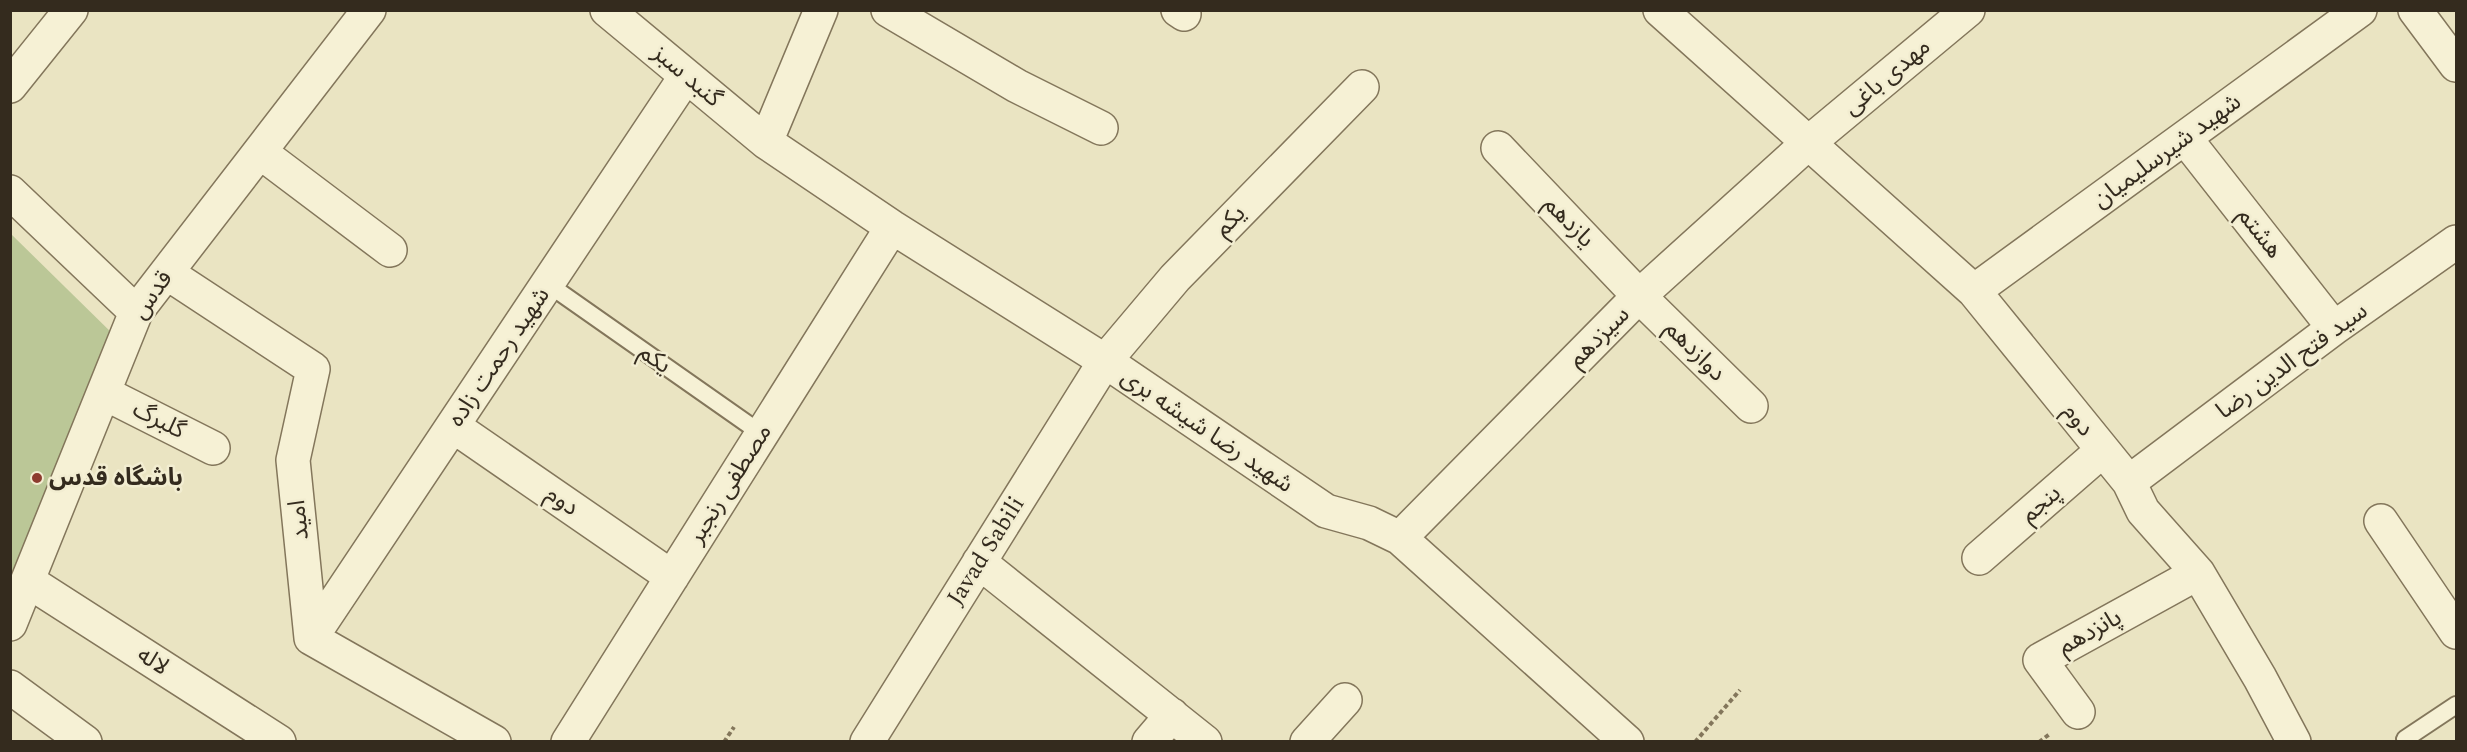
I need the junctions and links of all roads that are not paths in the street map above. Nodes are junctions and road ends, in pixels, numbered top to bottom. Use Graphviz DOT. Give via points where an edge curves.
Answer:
graph roads {
  1 [pos="70,10"];
  2 [pos="369,10"];
  3 [pos="607,10"];
  4 [pos="821,10"];
  5 [pos="888,10"];
  6 [pos="1660,10"];
  7 [pos="1968,10"];
  8 [pos="2360,10"];
  9 [pos="2415,10"];
  10 [pos="2457,65"];
  11 [pos="686,76"];
  12 [pos="10,86"];
  13 [pos="1362,87"];
  14 [pos="1101,128"];
  15 [pos="2185,138"];
  16 [pos="766,142"];
  17 [pos="1807,144"];
  18 [pos="1498,148"];
  19 [pos="261,152"];
  20 [pos="10,192"];
  21 [pos="892,227"];
  22 [pos="2457,242"];
  23 [pos="390,250"];
  24 [pos="167,273"];
  25 [pos="548,284"];
  26 [pos="1974,291"];
  27 [pos="1640,296"];
  28 [pos="136,312"];
  29 [pos="2334,328"];
  30 [pos="1105,361"];
  31 [pos="104,393"];
  32 [pos="1751,406"];
  33 [pos="453,426"];
  34 [pos="762,434"];
  35 [pos="213,448"];
  36 [pos="2103,450"];
  37 [pos="2128,482"];
  38 [pos="2381,521"];
  39 [pos="1400,538"];
  40 [pos="1979,558"];
  41 [pos="979,562"];
  42 [pos="2198,573"];
  43 [pos="672,577"];
  44 [pos="28,581"];
  45 [pos="2453,619"];
  46 [pos="10,624"];
  47 [pos="311,638"];
  48 [pos="10,687"];
  49 [pos="1345,700"];
  50 [pos="2457,705"];
  51 [pos="2078,712"];
  52 [pos="1172,715"];
  53 [pos="2405,739"];
  54 [pos="85,741"];
  55 [pos="279,741"];
  56 [pos="494,741"];
  57 [pos="568,741"];
  58 [pos="867,741"];
  59 [pos="1149,741"];
  60 [pos="1205,741"];
  61 [pos="1307,741"];
  62 [pos="1627,741"];
  63 [pos="2294,741"];
  1 -- 12 [label="street"];
  2 -- 19 [label="street, قدس"];
  3 -- 11 [label="street, گنبد سبز"];
  4 -- 16 [label="street"];
  5 -- 14 [label="street" via="1017,86"];
  6 -- 17 [label="street, دوم"];
  7 -- 17 [label="street, مهدی باغی"];
  8 -- 15 [label="street, شهید شیرسلیمیان"];
  9 -- 10 [label="street"];
  11 -- 16 [label="street, گنبد سبز"];
  11 -- 25 [label="street, شهید رحمت زاده"];
  13 -- 30 [label="street, یکم" via="1175,278"];
  15 -- 26 [label="street, شهید شیرسلیمیان"];
  15 -- 29 [label="street, هشتم"];
  16 -- 21 [label="street, شهید رضا شیشه بری"];
  17 -- 26 [label="street, دوم"];
  17 -- 27 [label="street, سیزدهم"];
  18 -- 27 [label="street, یازدهم"];
  19 -- 23 [label="street"];
  19 -- 24 [label="street, قدس"];
  20 -- 28 [label="street"];
  21 -- 30 [label="street, شهید رضا شیشه بری"];
  21 -- 34 [label="street, مصطفی رنجبر"];
  22 -- 29 [label="street, سید فتح الدین رضا"];
  24 -- 28 [label="street, قدس"];
  24 -- 47 [label="street, امید" via="313,369 293,459"];
  25 -- 33 [label="street, شهید رحمت زاده"];
  25 -- 34 [label="lane, یکم"];
  26 -- 36 [label="street, دوم"];
  27 -- 32 [label="street, دوازدهم"];
  27 -- 39 [label="street, سیزدهم"];
  28 -- 31 [label="street, قدس"];
  29 -- 37 [label="street, سید فتح الدین رضا"];
  30 -- 39 [label="street, شهید رضا شیشه بری" via="1326,511 1369,523"];
  30 -- 41 [label="street, Javad Sabili"];
  31 -- 35 [label="street, گلبرگ"];
  31 -- 44 [label="street, قدس"];
  33 -- 43 [label="street, دوم"];
  33 -- 47 [label="street, شهید رحمت زاده"];
  34 -- 43 [label="street, مصطفی رنجبر"];
  36 -- 37 [label="street, دوم"];
  36 -- 40 [label="street, پنجم"];
  37 -- 42 [label="street, دوم" via="2143,512"];
  38 -- 45 [label="street"];
  39 -- 62 [label="street, شهید رضا شیشه بری"];
  41 -- 52 [label="street"];
  41 -- 58 [label="street, Javad Sabili"];
  42 -- 51 [label="street, پانزدهم" via="2040,660"];
  42 -- 63 [label="street, دوم"];
  43 -- 57 [label="street, مصطفی رنجبر"];
  44 -- 46 [label="street, قدس"];
  44 -- 55 [label="street, لاله"];
  47 -- 56 [label="street"];
  48 -- 54 [label="street"];
  49 -- 61 [label="street"];
  50 -- 53 [label="lane"];
  52 -- 59 [label="street"];
  52 -- 60 [label="street"];
}
